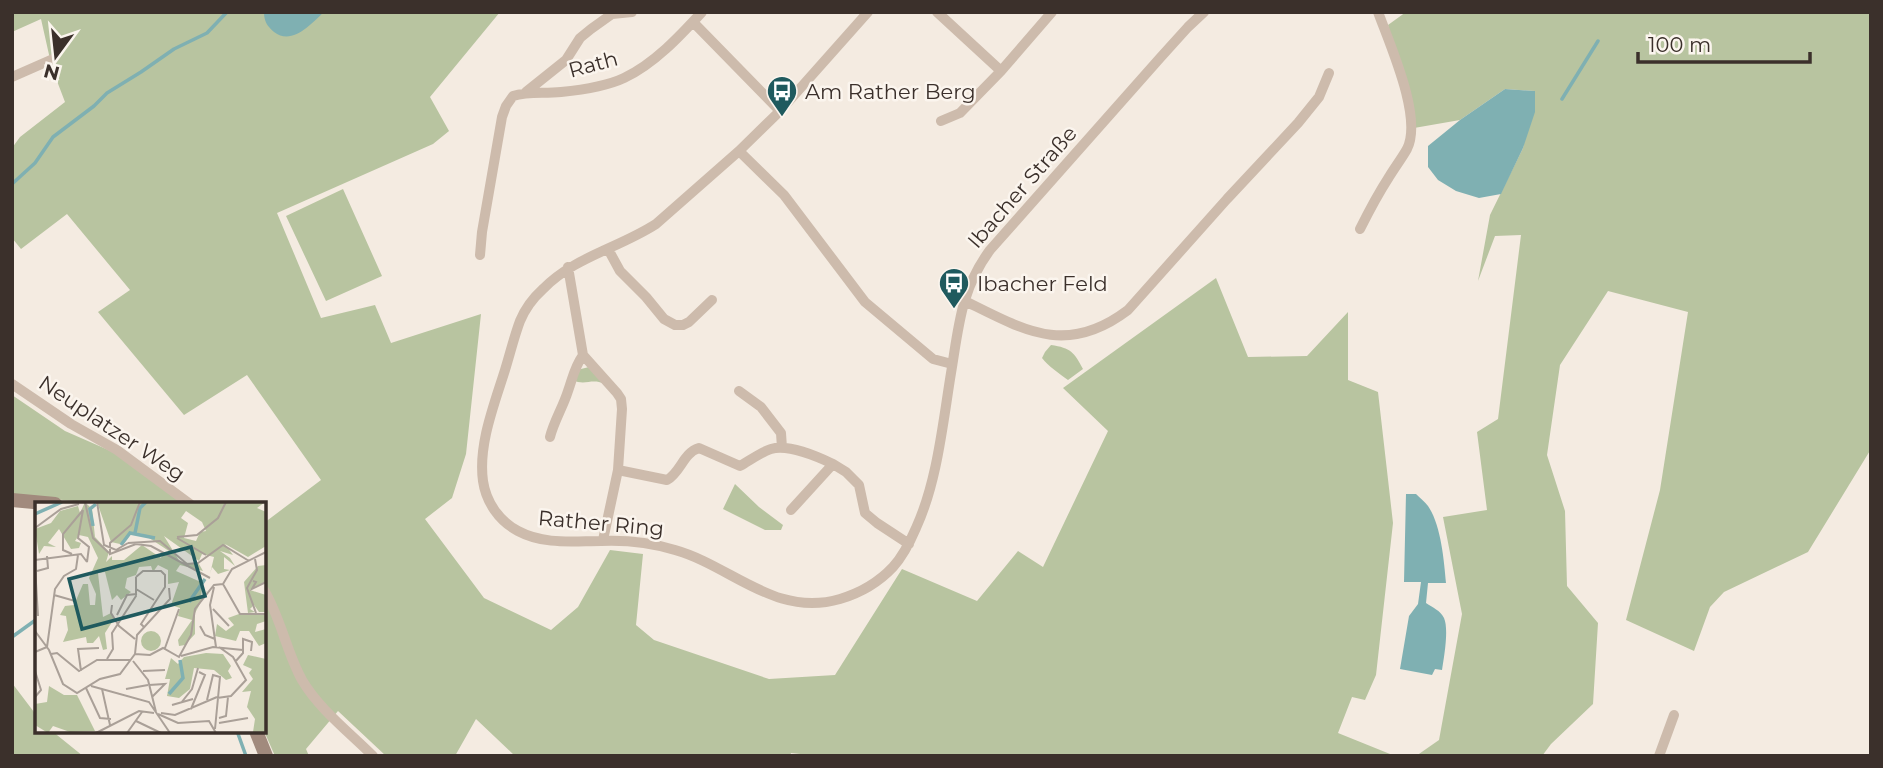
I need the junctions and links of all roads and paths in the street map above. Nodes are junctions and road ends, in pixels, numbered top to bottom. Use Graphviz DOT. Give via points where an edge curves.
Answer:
graph roads {
  1 [pos="632,12"];
  2 [pos="702,12"];
  3 [pos="868,12"];
  4 [pos="937,12"];
  5 [pos="1052,12"];
  6 [pos="1204,12"];
  7 [pos="1378,12"];
  8 [pos="693,22"];
  9 [pos="53,60"];
  10 [pos="1001,71"];
  11 [pos="1329,73"];
  12 [pos="12,77"];
  13 [pos="526,92"];
  14 [pos="780,111"];
  15 [pos="942,121"];
  16 [pos="739,151"];
  17 [pos="1360,229"];
  18 [pos="608,249"];
  19 [pos="480,256"];
  20 [pos="568,267"];
  21 [pos="712,300"];
  22 [pos="963,300"];
  23 [pos="583,355"];
  24 [pos="952,364"];
  25 [pos="12,384"];
  26 [pos="739,391"];
  27 [pos="550,438"];
  28 [pos="782,449"];
  29 [pos="832,464"];
  30 [pos="618,470"];
  31 [pos="12,500"];
  32 [pos="35,502"];
  33 [pos="187,502"];
  34 [pos="791,510"];
  35 [pos="603,540"];
  36 [pos="909,544"];
  37 [pos="266,593"];
  38 [pos="1675,715"];
  39 [pos="257,733"];
  40 [pos="266,756"];
  41 [pos="373,756"];
  42 [pos="1660,756"];
  1 -- 13 [label="street, Rath" via="612,14 591,29 566,60"];
  2 -- 8 [label="street, Rath"];
  3 -- 14 [label="street, Rather Ring"];
  4 -- 10 [label="street"];
  5 -- 10 [label="street"];
  6 -- 22 [label="street, Ibacher Straße" via="990,250"];
  7 -- 17 [label="street" via="1407,98 1412,128 1408,147"];
  8 -- 13 [label="street, Rath" via="623,78 562,92"];
  8 -- 14 [label="street"];
  9 -- 12 [label="street"];
  10 -- 15 [label="street" via="960,113"];
  11 -- 22 [label="street" via="1319,97 1298,123 1116,319 1088,332 1054,336 1017,326"];
  13 -- 19 [label="street, Rath" via="513,96 502,117"];
  14 -- 16 [label="street, Rather Ring"];
  16 -- 18 [label="street, Rather Ring" via="656,224"];
  16 -- 24 [label="street" via="783,195 865,302 933,359"];
  18 -- 20 [label="street, Rather Ring"];
  18 -- 21 [label="street" via="620,271 675,325 689,322"];
  20 -- 23 [label="street"];
  20 -- 35 [label="street, Rather Ring" via="537,295 520,321 486,436 484,484 501,519 530,537"];
  22 -- 24 [label="street, Ibacher Straße"];
  23 -- 27 [label="street" via="573,370"];
  23 -- 30 [label="street" via="621,399"];
  24 -- 36 [label="street, Ibacher Straße" via="925,509"];
  25 -- 33 [label="street, Neuplatzer Weg" via="117,450"];
  26 -- 28 [label="street" via="761,407 781,433"];
  28 -- 29 [label="street" via="809,453"];
  28 -- 30 [label="street" via="770,449 740,466 699,448 686,456 667,480"];
  29 -- 34 [label="street"];
  29 -- 36 [label="street" via="859,485 865,513"];
  30 -- 35 [label="street"];
  31 -- 32 [label="main road"];
  35 -- 36 [label="street, Rather Ring" via="674,550 768,595 816,604 855,595 874,584"];
  37 -- 41 [label="street" via="302,680"];
  38 -- 42 [label="street"];
  39 -- 40 [label="main road"];
}
